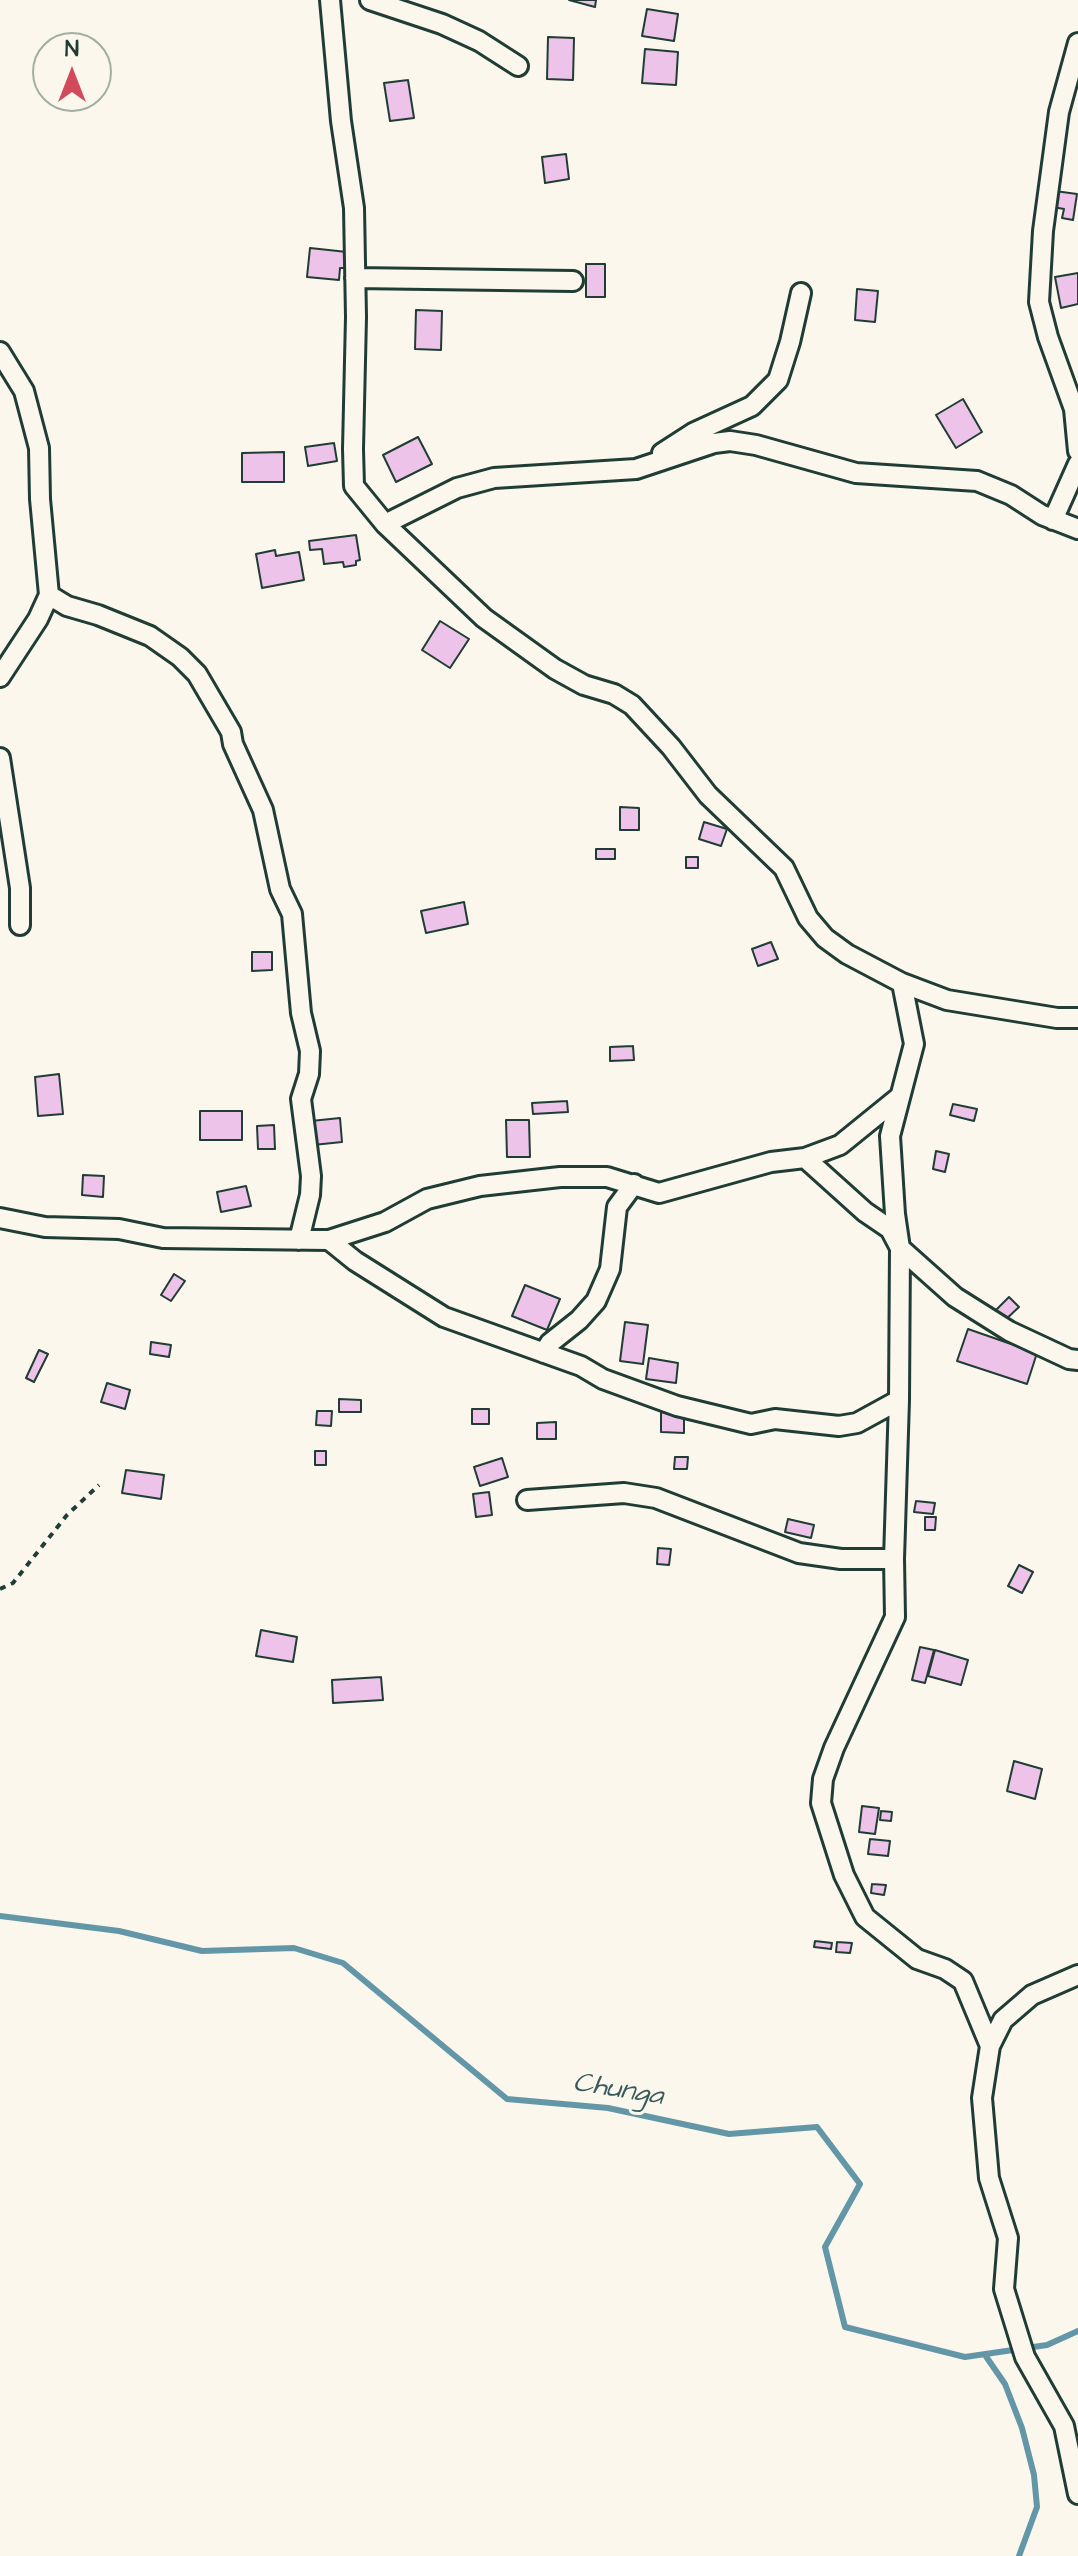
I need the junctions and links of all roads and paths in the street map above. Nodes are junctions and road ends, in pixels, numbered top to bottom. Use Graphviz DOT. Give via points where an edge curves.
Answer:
graph roads {
  1 [pos="330,0"];
  2 [pos="370,0"];
  3 [pos="1078,43"];
  4 [pos="518,66"];
  5 [pos="355,278"];
  6 [pos="573,281"];
  7 [pos="801,293"];
  8 [pos="0,352"];
  9 [pos="1078,451"];
  10 [pos="1078,464"];
  11 [pos="636,469"];
  12 [pos="1053,520"];
  13 [pos="385,524"];
  14 [pos="1078,529"];
  15 [pos="49,595"];
  16 [pos="0,677"];
  17 [pos="0,758"];
  18 [pos="20,925"];
  19 [pos="902,983"];
  20 [pos="1078,1018"];
  21 [pos="898,1098"];
  22 [pos="805,1158"];
  23 [pos="634,1184"];
  24 [pos="0,1218"];
  25 [pos="299,1240"];
  26 [pos="329,1240"];
  27 [pos="900,1248"];
  28 [pos="544,1353"];
  29 [pos="1075,1362"];
  30 [pos="899,1400"];
  31 [pos="99,1485"];
  32 [pos="527,1500"];
  33 [pos="894,1559"];
  34 [pos="0,1589"];
  35 [pos="1078,1975"];
  36 [pos="990,2046"];
  37 [pos="1078,2494"];
  1 -- 5 [label="street" via="354,208"];
  2 -- 4 [label="street" via="442,24"];
  3 -- 9 [label="street" via="1059,112 1039,302 1074,409"];
  5 -- 6 [label="street"];
  5 -- 13 [label="street" via="354,486"];
  7 -- 11 [label="street" via="778,380 752,406 693,433"];
  8 -- 15 [label="street" via="24,391 39,448"];
  10 -- 12 [label="street"];
  11 -- 12 [label="street" via="730,441 856,473 977,481"];
  11 -- 13 [label="street" via="494,478 457,488"];
  12 -- 14 [label="street"];
  13 -- 19 [label="street" via="484,618 555,669 632,705 708,795 784,868 808,918 825,938"];
  15 -- 16 [label="street"];
  15 -- 25 [label="street" via="150,636 197,674 231,732 263,810 280,889 292,914 310,1051 301,1099 310,1195"];
  17 -- 18 [label="street" via="20,888"];
  19 -- 20 [label="street" via="947,1000"];
  19 -- 21 [label="street" via="914,1044"];
  21 -- 22 [label="street" via="840,1145"];
  21 -- 27 [label="street" via="890,1136"];
  22 -- 23 [label="street" via="771,1162 659,1193"];
  22 -- 27 [label="street" via="890,1229"];
  23 -- 26 [label="street" via="607,1177 560,1177 480,1186 427,1199 385,1222"];
  23 -- 28 [label="street" via="617,1207 610,1269 596,1301"];
  24 -- 25 [label="street" via="163,1238"];
  25 -- 26 [label="street"];
  26 -- 28 [label="street" via="444,1317"];
  27 -- 29 [label="street" via="976,1312"];
  27 -- 30 [label="street"];
  28 -- 30 [label="street" via="677,1406 751,1424 775,1419 839,1426 857,1423"];
  30 -- 33 [label="street"];
  31 -- 34 [label="path" via="67,1515 13,1583"];
  32 -- 33 [label="street" via="624,1493 656,1498 799,1553"];
  33 -- 36 [label="street" via="895,1617 834,1748 821,1803 844,1875 865,1917 917,1959 963,1981"];
  35 -- 36 [label="street" via="1017,2007 1003,2020"];
  36 -- 37 [label="street" via="982,2098 989,2178 1008,2238 1004,2289 1025,2357 1064,2426"];
}
